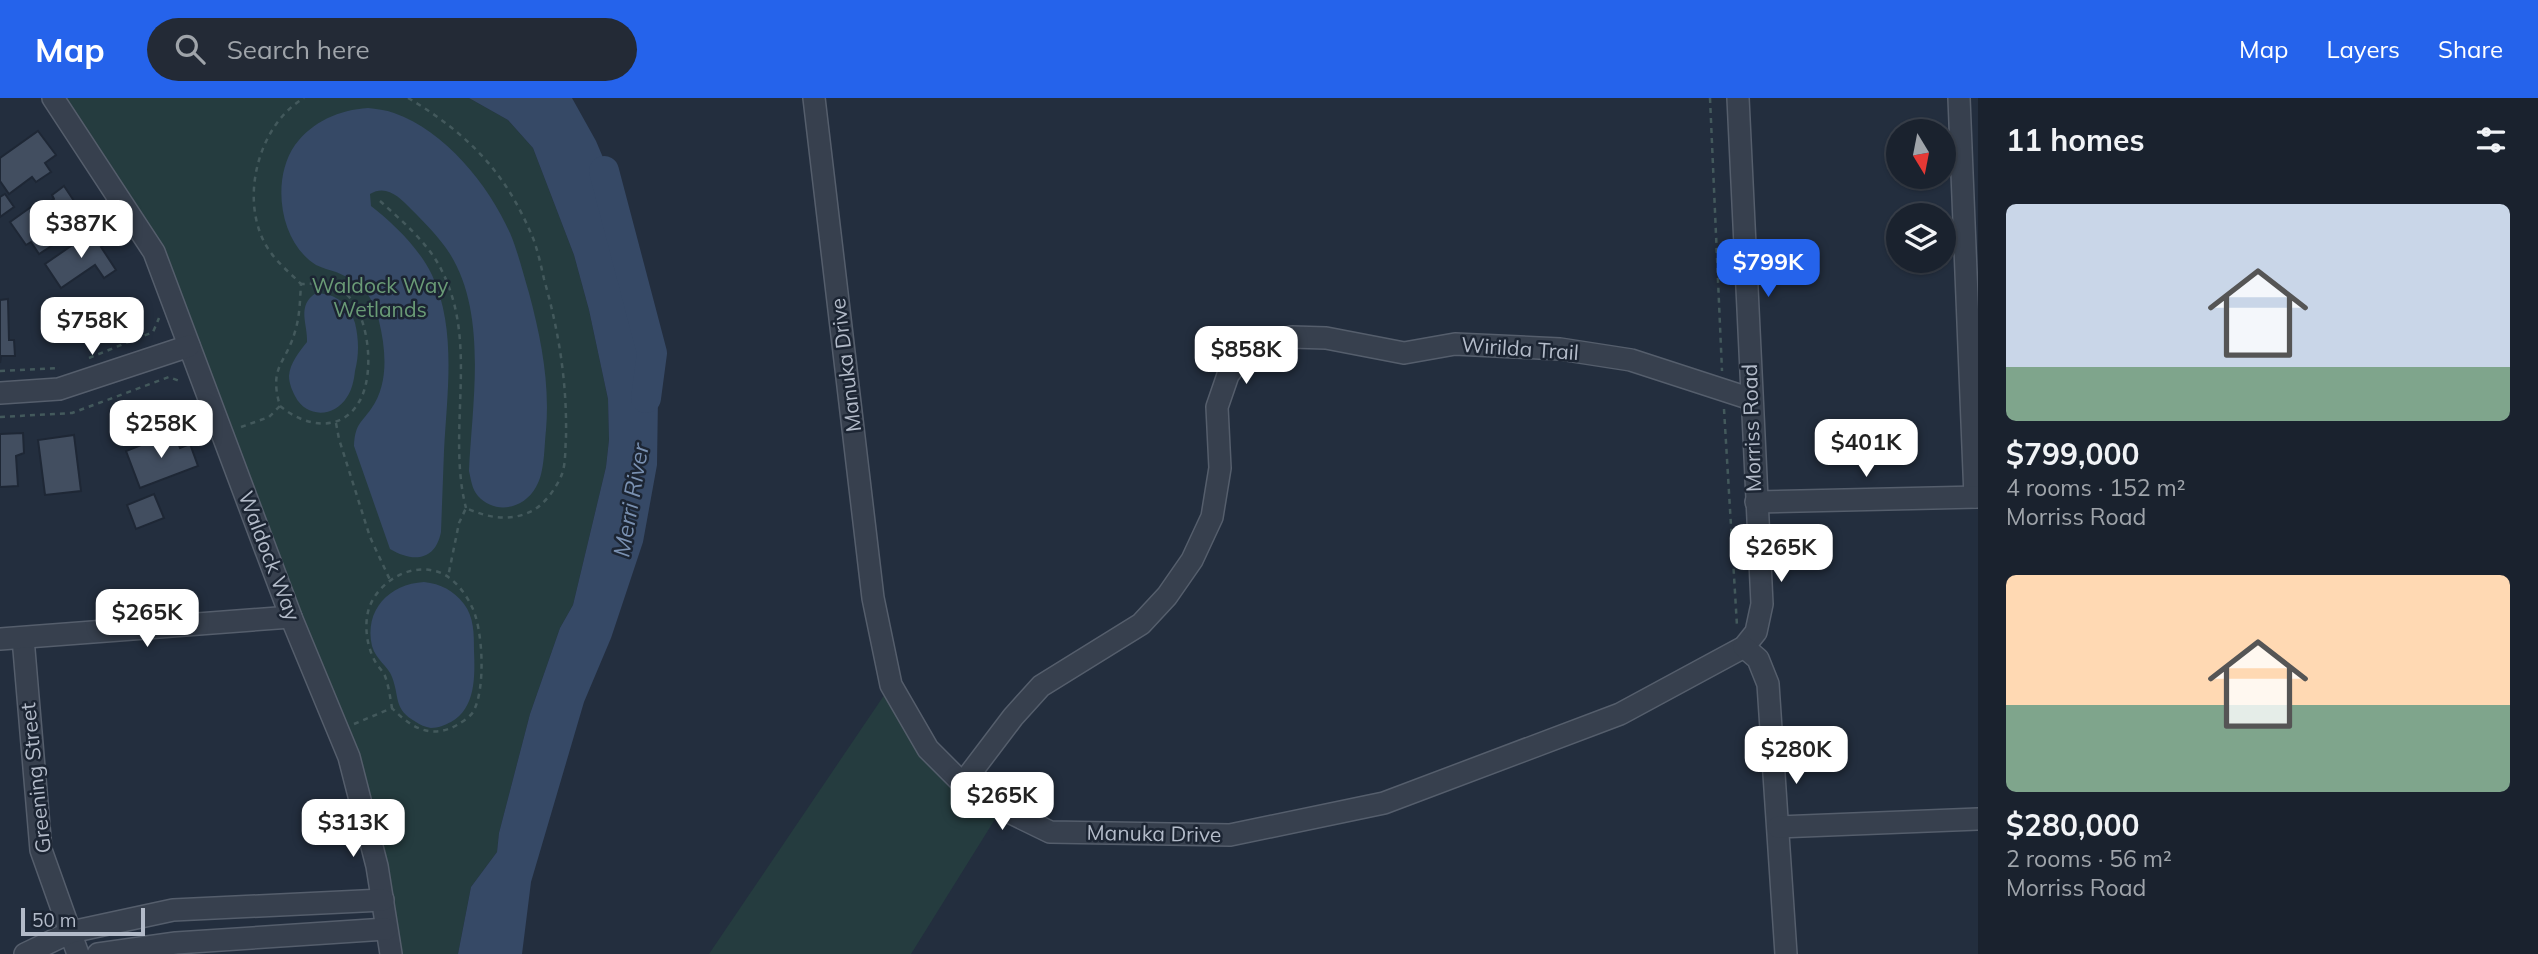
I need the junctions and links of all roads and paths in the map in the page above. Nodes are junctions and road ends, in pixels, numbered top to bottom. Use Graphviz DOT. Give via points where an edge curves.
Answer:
graph roads {
  1 [pos="53,98"];
  2 [pos="304,98"];
  3 [pos="408,98"];
  4 [pos="814,98"];
  5 [pos="1738,98"];
  6 [pos="1959,98"];
  7 [pos="380,201"];
  8 [pos="301,284"];
  9 [pos="160,316"];
  10 [pos="189,346"];
  11 [pos="89,358"];
  12 [pos="64,368"];
  13 [pos="0,371"];
  14 [pos="185,383"];
  15 [pos="0,393"];
  16 [pos="1751,399"];
  17 [pos="280,407"];
  18 [pos="0,417"];
  19 [pos="336,423"];
  20 [pos="223,434"];
  21 [pos="1977,497"];
  22 [pos="1755,502"];
  23 [pos="466,508"];
  24 [pos="448,577"];
  25 [pos="390,580"];
  26 [pos="291,617"];
  27 [pos="23,638"];
  28 [pos="0,639"];
  29 [pos="1744,647"];
  30 [pos="392,708"];
  31 [pos="338,731"];
  32 [pos="963,783"];
  33 [pos="1978,819"];
  34 [pos="1778,827"];
  35 [pos="383,900"];
  36 [pos="386,929"];
  37 [pos="71,932"];
  38 [pos="25,954"];
  39 [pos="78,954"];
  40 [pos="97,954"];
  41 [pos="391,954"];
  42 [pos="1786,954"];
  1 -- 10 [label="street, Waldock Way" via="154,252"];
  2 -- 8 [label="path" via="265,142 255,169 253,194 269,251"];
  3 -- 23 [label="path" via="455,130 504,183 534,240 564,370 565,450 562,473 551,493 538,508 522,516 501,518"];
  4 -- 32 [label="street, Manuka Drive" via="873,598 891,685 928,749"];
  5 -- 16 [label="street, Morriss Road"];
  6 -- 21 [label="street"];
  7 -- 23 [label="path" via="422,243 441,269 453,299 460,330 458,461"];
  8 -- 17 [label="path" via="296,328 275,375"];
  8 -- 19 [label="path" via="333,285 349,295 362,320 368,353 361,401"];
  9 -- 11 [label="path" via="153,332"];
  10 -- 15 [label="street" via="59,389"];
  10 -- 20 [label="street, Waldock Way"];
  12 -- 13 [label="path"];
  14 -- 18 [label="path" via="169,377 72,413"];
  16 -- 22 [label="street, Morriss Road"];
  16 -- 32 [label="street, Wirilda Trail" via="1631,360 1560,349 1455,344 1404,353 1326,338 1292,337 1249,347 1228,374 1217,407 1220,468 1212,517 1192,560 1141,624 1041,687"];
  17 -- 19 [label="path" via="305,421"];
  17 -- 20 [label="path" via="269,417"];
  19 -- 25 [label="path" via="370,537"];
  20 -- 26 [label="street, Waldock Way"];
  21 -- 22 [label="street"];
  22 -- 29 [label="street, Morriss Road" via="1762,604 1756,632"];
  23 -- 24 [label="path"];
  24 -- 25 [label="path" via="433,570 413,571"];
  24 -- 30 [label="path" via="463,591 479,625 480,682 473,712 463,722 437,733 412,727"];
  25 -- 30 [label="path" via="374,598 367,633 370,650 390,690"];
  26 -- 27 [label="street"];
  26 -- 31 [label="street, Waldock Way"];
  27 -- 28 [label="street"];
  27 -- 37 [label="street, Greening Street" via="41,850"];
  29 -- 32 [label="street, Manuka Drive" via="1620,714 1384,803 1230,835 1049,832 974,795"];
  29 -- 34 [label="street" via="1758,659 1768,684"];
  30 -- 31 [label="path"];
  31 -- 35 [label="street, Waldock Way" via="349,757"];
  33 -- 34 [label="street"];
  34 -- 42 [label="street"];
  35 -- 36 [label="street, Waldock Way"];
  35 -- 37 [label="street" via="173,910"];
  36 -- 40 [label="street" via="176,943"];
  36 -- 41 [label="street, Waldock Way"];
  37 -- 38 [label="street"];
  37 -- 39 [label="street, Greening Street"];
}
